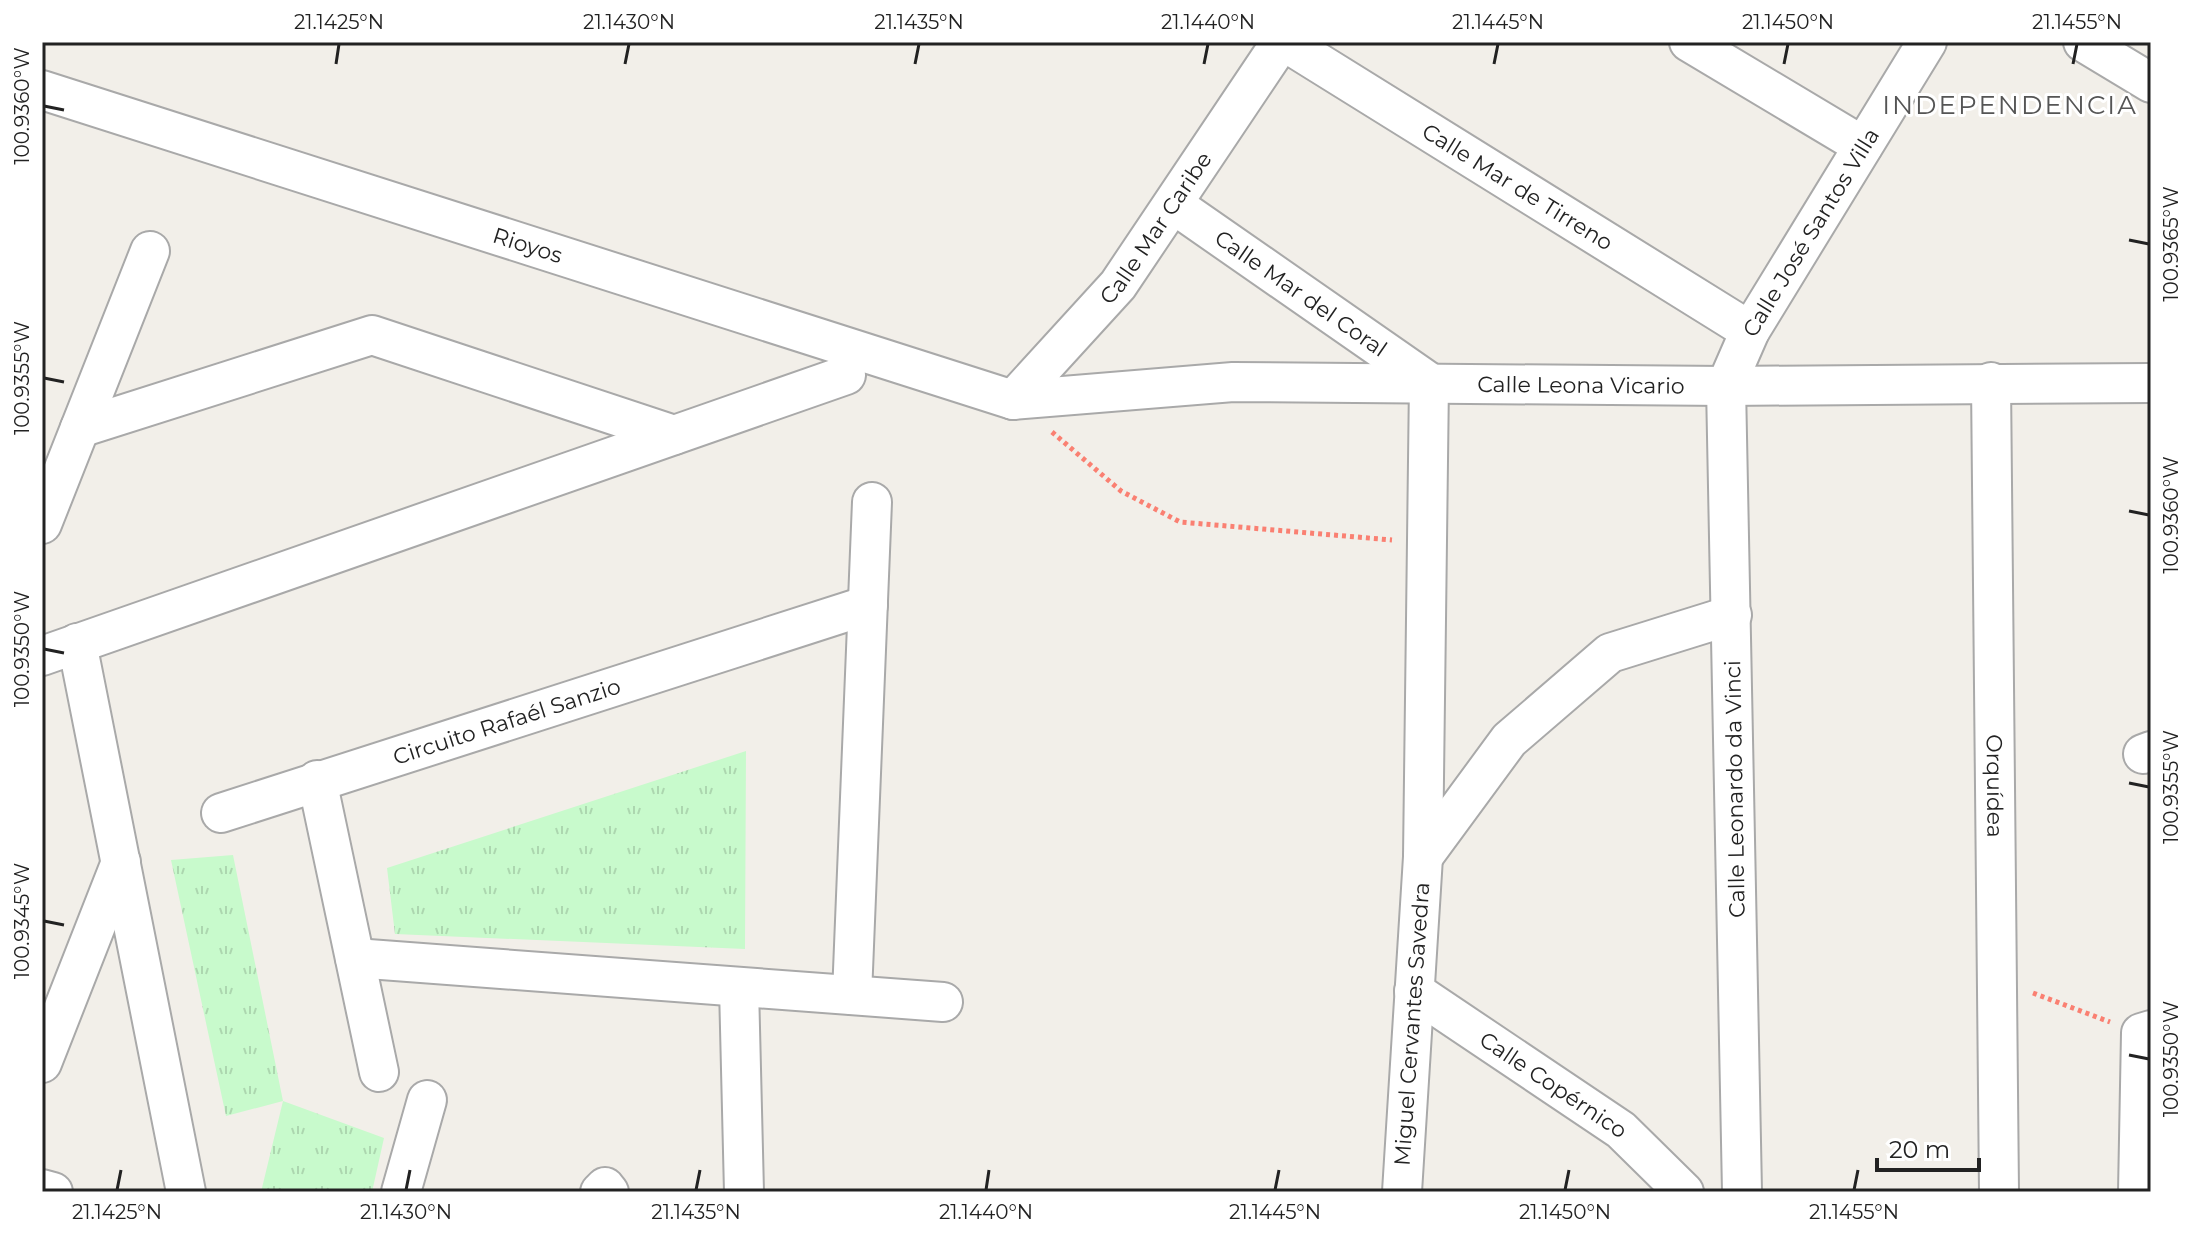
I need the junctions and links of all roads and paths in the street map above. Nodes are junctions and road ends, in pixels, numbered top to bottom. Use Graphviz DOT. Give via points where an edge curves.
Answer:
graph roads {
  1 [pos="1283,42"];
  2 [pos="1689,42"];
  3 [pos="1927,42"];
  4 [pos="2083,42"];
  5 [pos="2151,83"];
  6 [pos="42,90"];
  7 [pos="1863,146"];
  8 [pos="1173,204"];
  9 [pos="150,251"];
  10 [pos="1750,331"];
  11 [pos="846,375"];
  12 [pos="1429,382"];
  13 [pos="1991,382"];
  14 [pos="2151,383"];
  15 [pos="1726,386"];
  16 [pos="1013,400"];
  17 [pos="80,428"];
  18 [pos="674,435"];
  19 [pos="872,502"];
  20 [pos="42,524"];
  21 [pos="1425,543"];
  22 [pos="868,605"];
  23 [pos="1732,615"];
  24 [pos="60,650"];
  25 [pos="317,780"];
  26 [pos="221,813"];
  27 [pos="1423,857"];
  28 [pos="121,862"];
  29 [pos="355,958"];
  30 [pos="1996,979"];
  31 [pos="739,987"];
  32 [pos="1414,991"];
  33 [pos="852,995"];
  34 [pos="943,1002"];
  35 [pos="2146,1032"];
  36 [pos="42,1063"];
  37 [pos="379,1072"];
  38 [pos="427,1100"];
  39 [pos="42,1189"];
  40 [pos="53,1192"];
  41 [pos="186,1192"];
  42 [pos="401,1192"];
  43 [pos="600,1192"];
  44 [pos="609,1192"];
  45 [pos="744,1192"];
  46 [pos="1402,1192"];
  47 [pos="1684,1192"];
  48 [pos="1742,1192"];
  49 [pos="1999,1192"];
  50 [pos="2138,1192"];
  1 -- 8 [label="street, Calle Mar Caribe"];
  1 -- 10 [label="street, Calle Mar de Tirreno"];
  2 -- 7 [label="street"];
  3 -- 7 [label="street, Calle José Santos Villa"];
  4 -- 5 [label="street"];
  6 -- 16 [label="street, Rioyos"];
  7 -- 10 [label="street, Calle José Santos Villa"];
  8 -- 12 [label="street, Calle Mar del Coral"];
  8 -- 16 [label="street, Calle Mar Caribe" via="1118,285"];
  9 -- 17 [label="street"];
  10 -- 15 [label="street, Calle José Santos Villa"];
  11 -- 18 [label="street"];
  12 -- 15 [label="street, Calle Leona Vicario"];
  12 -- 16 [label="street, Calle Leona Vicario" via="1233,382"];
  12 -- 21 [label="street, Miguel Cervantes Savedra"];
  13 -- 14 [label="street, Calle Leona Vicario"];
  13 -- 15 [label="street, Calle Leona Vicario"];
  13 -- 30 [label="street, Orquídea"];
  15 -- 23 [label="street, Calle Leonardo da Vinci"];
  16 -- 21 [label="path" via="1121,491 1180,522"];
  17 -- 18 [label="street" via="372,335"];
  17 -- 20 [label="street"];
  18 -- 24 [label="street"];
  19 -- 22 [label="street"];
  21 -- 27 [label="street, Miguel Cervantes Savedra"];
  22 -- 25 [label="street, Circuito Rafaél Sanzio"];
  22 -- 33 [label="street"];
  23 -- 27 [label="street" via="1610,653 1509,740"];
  23 -- 48 [label="street, Calle Leonardo da Vinci"];
  24 -- 28 [label="street"];
  25 -- 26 [label="street, Circuito Rafaél Sanzio"];
  25 -- 29 [label="street"];
  27 -- 32 [label="street, Miguel Cervantes Savedra"];
  28 -- 36 [label="street"];
  28 -- 41 [label="street"];
  29 -- 31 [label="street"];
  29 -- 37 [label="street"];
  30 -- 35 [label="path"];
  30 -- 49 [label="street, Orquídea"];
  31 -- 33 [label="street"];
  31 -- 45 [label="street"];
  32 -- 46 [label="street, Miguel Cervantes Savedra"];
  32 -- 47 [label="street, Calle Copérnico" via="1621,1130"];
  33 -- 34 [label="street"];
  35 -- 50 [label="street"];
  38 -- 42 [label="street"];
  39 -- 40 [label="street"];
  43 -- 44 [label="street" via="605,1187"];
}
